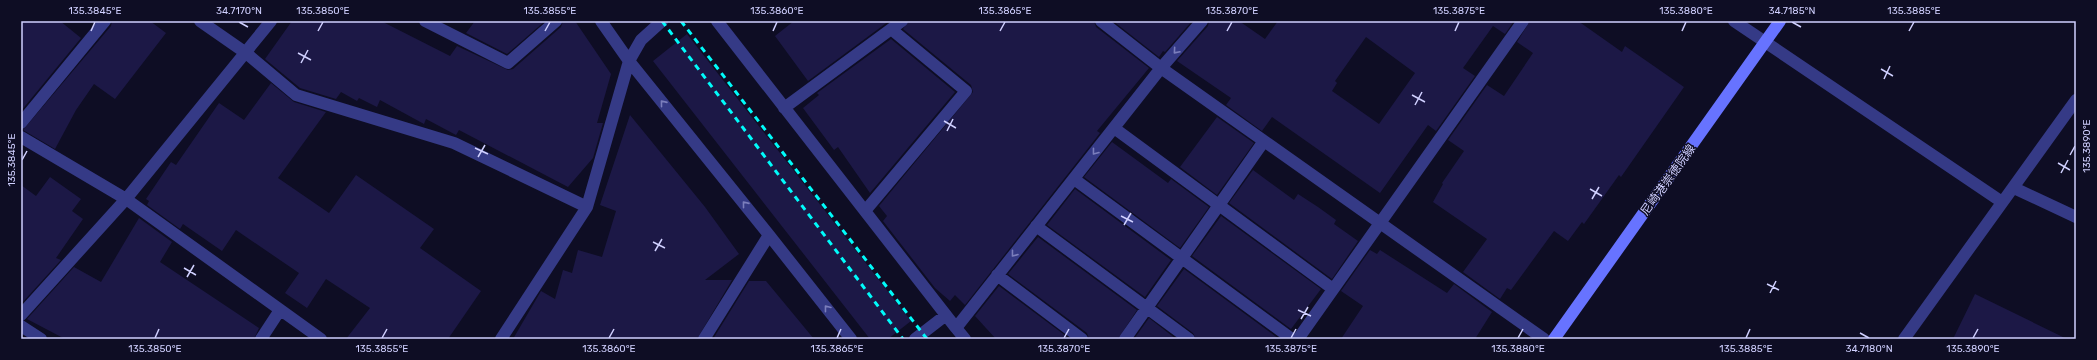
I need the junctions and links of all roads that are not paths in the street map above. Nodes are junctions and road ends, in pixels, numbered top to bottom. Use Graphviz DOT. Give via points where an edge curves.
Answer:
graph roads {
  1 [pos="105,21"];
  2 [pos="200,21"];
  3 [pos="271,21"];
  4 [pos="425,21"];
  5 [pos="556,21"];
  6 [pos="601,21"];
  7 [pos="662,21"];
  8 [pos="717,21"];
  9 [pos="902,21"];
  10 [pos="1101,21"];
  11 [pos="1202,21"];
  12 [pos="1523,21"];
  13 [pos="1734,21"];
  14 [pos="1780,21"];
  15 [pos="891,29"];
  16 [pos="1766,42"];
  17 [pos="246,53"];
  18 [pos="629,61"];
  19 [pos="1161,68"];
  20 [pos="2076,100"];
  21 [pos="784,108"];
  22 [pos="21,123"];
  23 [pos="1114,128"];
  24 [pos="21,136"];
  25 [pos="1264,142"];
  26 [pos="1074,179"];
  27 [pos="2014,188"];
  28 [pos="126,199"];
  29 [pos="2002,202"];
  30 [pos="1220,206"];
  31 [pos="588,207"];
  32 [pos="865,211"];
  33 [pos="2076,217"];
  34 [pos="1380,224"];
  35 [pos="1036,226"];
  36 [pos="769,234"];
  37 [pos="1182,259"];
  38 [pos="997,275"];
  39 [pos="1333,289"];
  40 [pos="1147,309"];
  41 [pos="280,310"];
  42 [pos="21,315"];
  43 [pos="946,315"];
  44 [pos="21,326"];
  45 [pos="956,328"];
  46 [pos="41,339"];
  47 [pos="261,339"];
  48 [pos="321,339"];
  49 [pos="501,339"];
  50 [pos="704,339"];
  51 [pos="851,339"];
  52 [pos="915,339"];
  53 [pos="965,339"];
  54 [pos="1082,339"];
  55 [pos="1126,339"];
  56 [pos="1189,339"];
  57 [pos="1292,339"];
  58 [pos="1298,339"];
  59 [pos="1544,339"];
  60 [pos="1554,339"];
  61 [pos="1904,339"];
  1 -- 22 [label="street"];
  2 -- 17 [label="street"];
  3 -- 17 [label="street"];
  4 -- 5 [label="street" via="508,63"];
  6 -- 18 [label="street"];
  7 -- 18 [label="street" via="641,40"];
  8 -- 21 [label="street"];
  9 -- 15 [label="street"];
  10 -- 19 [label="street"];
  11 -- 19 [label="street, one-way"];
  12 -- 34 [label="street"];
  13 -- 16 [label="street"];
  14 -- 16 [label="main road, 尼崎港崇徳院線"];
  15 -- 21 [label="street"];
  15 -- 32 [label="street" via="966,91"];
  16 -- 29 [label="street"];
  16 -- 60 [label="main road, 尼崎港崇徳院線"];
  17 -- 28 [label="street"];
  17 -- 31 [label="street" via="296,95 454,143"];
  18 -- 31 [label="street"];
  36 -- 18 [label="street, one-way"];
  19 -- 23 [label="street"];
  19 -- 25 [label="street"];
  20 -- 27 [label="street"];
  21 -- 32 [label="street"];
  23 -- 26 [label="street, one-way"];
  23 -- 30 [label="street"];
  24 -- 28 [label="street"];
  25 -- 30 [label="street"];
  25 -- 34 [label="street"];
  26 -- 35 [label="street"];
  26 -- 37 [label="street"];
  27 -- 29 [label="street"];
  27 -- 33 [label="street"];
  28 -- 41 [label="street"];
  28 -- 42 [label="street"];
  29 -- 61 [label="street"];
  30 -- 37 [label="street"];
  30 -- 39 [label="street"];
  31 -- 49 [label="street"];
  32 -- 43 [label="street"];
  34 -- 39 [label="street"];
  34 -- 59 [label="street"];
  35 -- 38 [label="street, one-way"];
  35 -- 40 [label="street"];
  36 -- 50 [label="street"];
  51 -- 36 [label="street, one-way"];
  37 -- 40 [label="street"];
  37 -- 57 [label="street"];
  38 -- 45 [label="street"];
  38 -- 54 [label="street"];
  39 -- 58 [label="street"];
  40 -- 55 [label="street"];
  40 -- 56 [label="street"];
  41 -- 47 [label="street"];
  41 -- 48 [label="street"];
  43 -- 45 [label="street"];
  43 -- 52 [label="street"];
  44 -- 46 [label="street"];
  45 -- 53 [label="street"];
}
